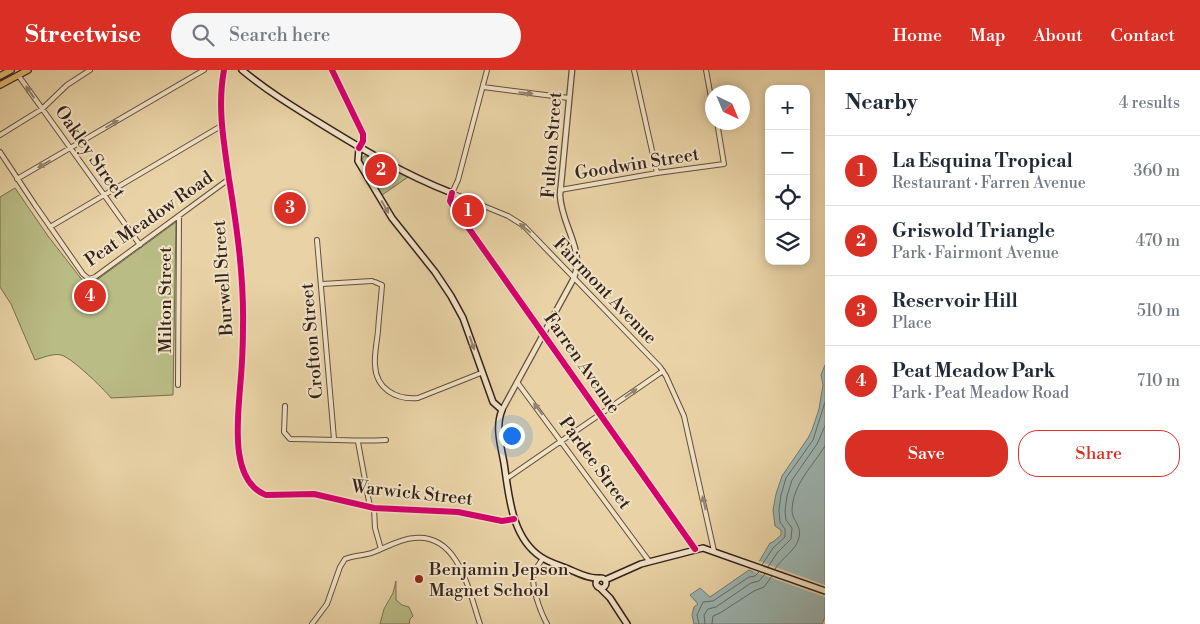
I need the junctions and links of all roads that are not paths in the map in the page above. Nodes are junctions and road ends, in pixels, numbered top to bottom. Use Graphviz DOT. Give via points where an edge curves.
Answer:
graph roads {
  1 [pos="10,70"];
  2 [pos="28,70"];
  3 [pos="90,70"];
  4 [pos="204,70"];
  5 [pos="224,70"];
  6 [pos="242,70"];
  7 [pos="332,70"];
  8 [pos="487,70"];
  9 [pos="572,70"];
  10 [pos="634,70"];
  11 [pos="706,70"];
  12 [pos="18,75"];
  13 [pos="0,76"];
  14 [pos="0,85"];
  15 [pos="709,85"];
  16 [pos="483,87"];
  17 [pos="569,98"];
  18 [pos="42,109"];
  19 [pos="221,126"];
  20 [pos="718,130"];
  21 [pos="0,135"];
  22 [pos="70,148"];
  23 [pos="359,148"];
  24 [pos="0,152"];
  25 [pos="657,173"];
  26 [pos="17,179"];
  27 [pos="229,179"];
  28 [pos="560,190"];
  29 [pos="452,193"];
  30 [pos="104,195"];
  31 [pos="179,216"];
  32 [pos="50,227"];
  33 [pos="317,240"];
  34 [pos="140,245"];
  35 [pos="574,278"];
  36 [pos="322,284"];
  37 [pos="544,334"];
  38 [pos="663,371"];
  39 [pos="482,373"];
  40 [pos="517,382"];
  41 [pos="178,385"];
  42 [pos="285,406"];
  43 [pos="502,410"];
  44 [pos="600,414"];
  45 [pos="334,439"];
  46 [pos="386,440"];
  47 [pos="562,441"];
  48 [pos="358,442"];
  49 [pos="506,479"];
  50 [pos="250,483"];
  51 [pos="372,508"];
  52 [pos="514,519"];
  53 [pos="381,549"];
  54 [pos="695,549"];
  55 [pos="714,551"];
  56 [pos="543,558"];
  57 [pos="649,561"];
  58 [pos="584,576"];
  59 [pos="598,578"];
  60 [pos="605,582"];
  61 [pos="598,586"];
  62 [pos="825,591"];
  63 [pos="610,598"];
  64 [pos="312,624"];
  65 [pos="480,624"];
  66 [pos="547,624"];
  67 [pos="627,624"];
  1 -- 13 [label="main road"];
  2 -- 12 [label="main road"];
  3 -- 18 [label="street"];
  22 -- 4 [label="street, one-way"];
  5 -- 19 [label="street, Burwell Street"];
  6 -- 23 [label="main road, Fairmont Avenue"];
  7 -- 23 [label="main road" via="363,134"];
  8 -- 16 [label="street"];
  9 -- 17 [label="street, Fulton Street"];
  10 -- 25 [label="street"];
  11 -- 15 [label="street"];
  12 -- 14 [label="main road"];
  18 -- 12 [label="street, Oakley Street, one-way"];
  16 -- 17 [label="street, one-way"];
  16 -- 29 [label="street"];
  17 -- 28 [label="street, Fulton Street"];
  18 -- 21 [label="street"];
  18 -- 22 [label="street, Oakley Street"];
  19 -- 27 [label="street, Burwell Street"];
  19 -- 30 [label="street"];
  20 -- 25 [label="street, Goodwin Street" via="724,164"];
  22 -- 26 [label="street, one-way"];
  22 -- 30 [label="street, Oakley Street"];
  23 -- 29 [label="main road, Fairmont Avenue"];
  23 -- 39 [label="main road, one-way" via="358,161 392,218 451,296 463,318"];
  24 -- 26 [label="street, Peat Meadow Road"];
  25 -- 28 [label="street, Goodwin Street"];
  26 -- 32 [label="street, Peat Meadow Road"];
  27 -- 31 [label="street, Peat Meadow Road"];
  27 -- 50 [label="street, Burwell Street" via="241,265 243,314 238,443 240,459"];
  28 -- 35 [label="street, Fulton Street" via="562,212 578,256"];
  35 -- 29 [label="street, Fairmont Avenue, one-way" via="524,226"];
  29 -- 37 [label="main road, Farren Avenue" via="452,204"];
  30 -- 32 [label="street"];
  30 -- 34 [label="street, Oakley Street"];
  31 -- 34 [label="street, Peat Meadow Road"];
  31 -- 41 [label="street, Milton Street"];
  32 -- 34 [label="street, Peat Meadow Road" via="89,279"];
  33 -- 36 [label="street, Crofton Street"];
  35 -- 37 [label="street, Fulton Street"];
  35 -- 38 [label="street, Fairmont Avenue"];
  36 -- 39 [label="street" via="373,281 382,285 374,367 381,384 398,397 418,398"];
  36 -- 45 [label="street, Crofton Street"];
  37 -- 40 [label="street, Fulton Street"];
  37 -- 44 [label="main road, Farren Avenue"];
  44 -- 38 [label="street, one-way"];
  55 -- 38 [label="street, Fairmont Avenue, one-way" via="684,416"];
  39 -- 43 [label="main road" via="495,405"];
  40 -- 43 [label="street, Fulton Street"];
  47 -- 40 [label="street, Pardee Street, one-way"];
  42 -- 45 [label="street" via="284,432 290,439"];
  43 -- 49 [label="main road" via="499,431"];
  44 -- 47 [label="street"];
  44 -- 54 [label="main road, Farren Avenue"];
  45 -- 48 [label="street"];
  46 -- 48 [label="street"];
  47 -- 49 [label="street"];
  47 -- 57 [label="street, Pardee Street"];
  48 -- 51 [label="street"];
  49 -- 52 [label="main road"];
  50 -- 51 [label="street, Warwick Street" via="266,495 314,494"];
  51 -- 52 [label="street, Warwick Street" via="458,512 502,521"];
  51 -- 53 [label="street"];
  52 -- 56 [label="main road" via="530,547"];
  53 -- 64 [label="street" via="345,559 327,604"];
  53 -- 65 [label="street" via="418,538 445,547 458,563"];
  54 -- 55 [label="main road"];
  54 -- 57 [label="main road"];
  55 -- 62 [label="main road"];
  56 -- 58 [label="main road"];
  56 -- 66 [label="street" via="535,572 534,584"];
  57 -- 60 [label="main road"];
  58 -- 59 [label="main road"];
  58 -- 61 [label="main road"];
  59 -- 60 [label="main road"];
  59 -- 61 [label="main road"];
  60 -- 61 [label="main road" via="603,587"];
  60 -- 63 [label="main road"];
  61 -- 63 [label="main road"];
  63 -- 67 [label="main road"];
}
